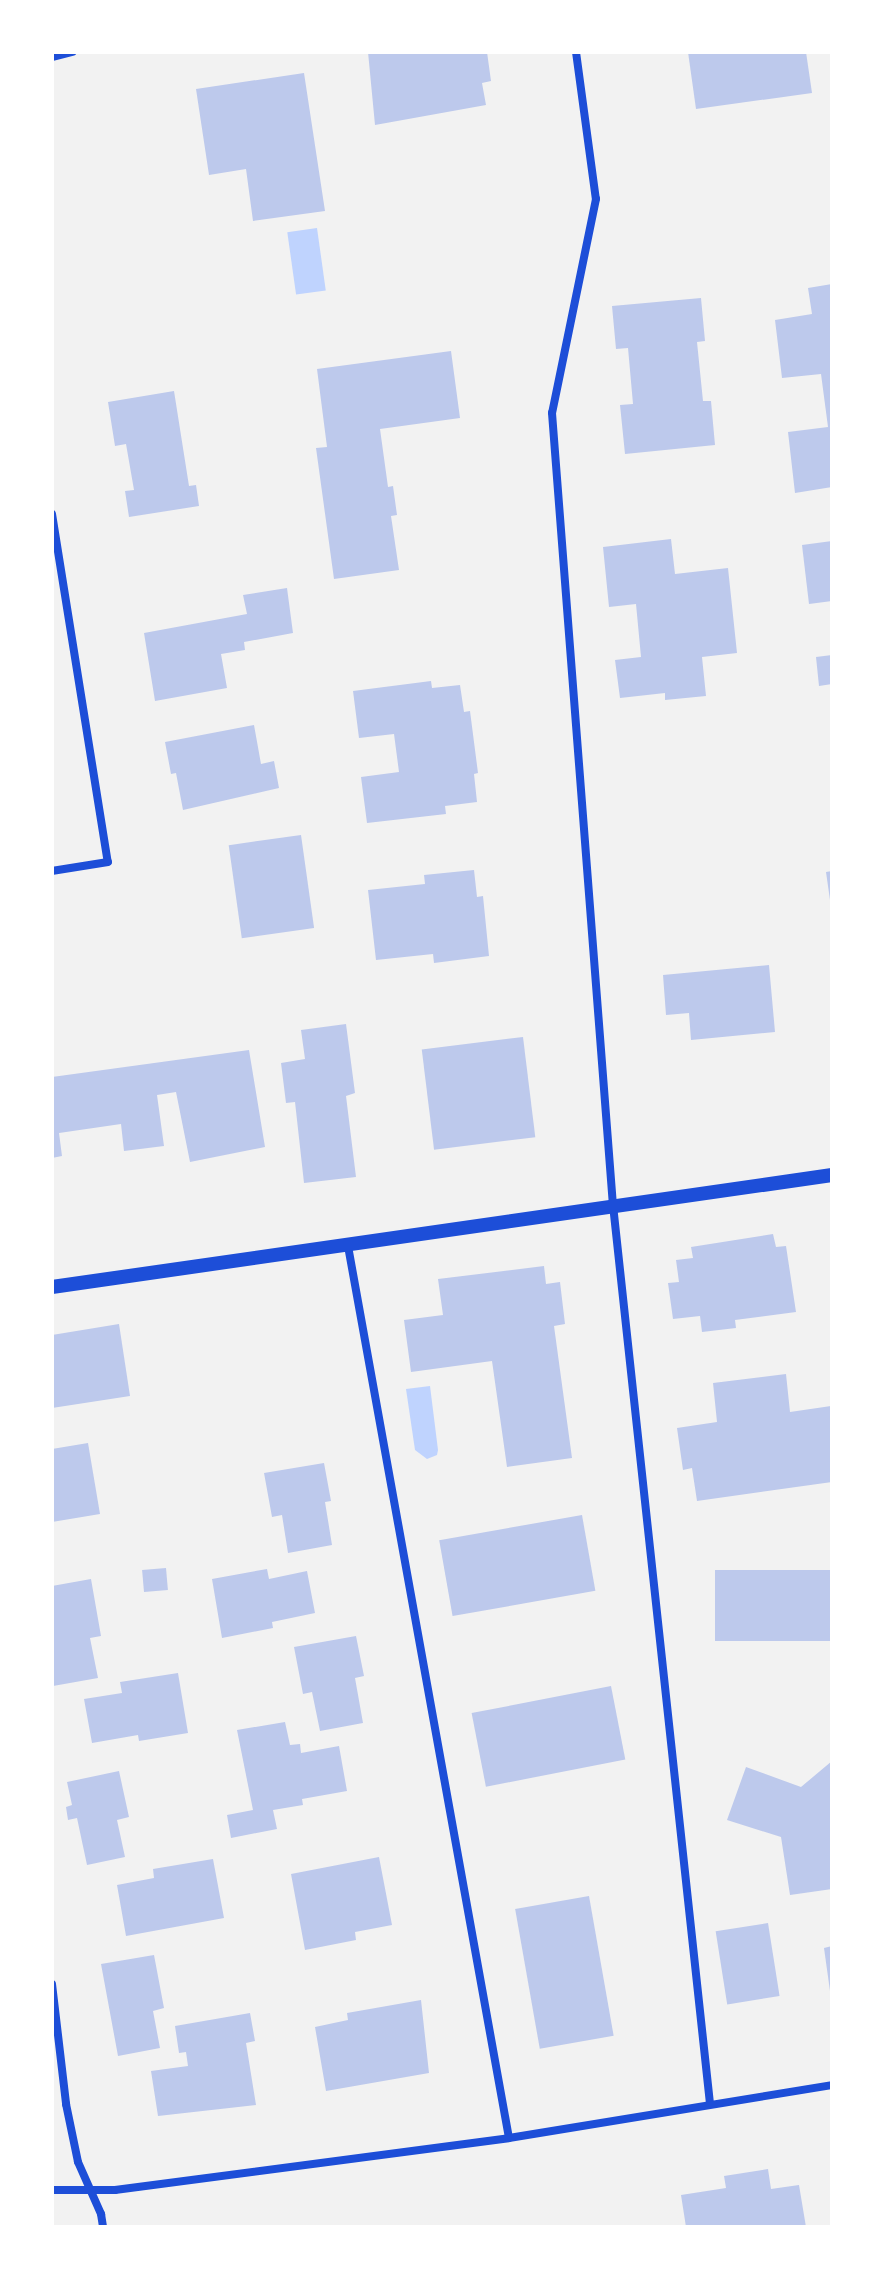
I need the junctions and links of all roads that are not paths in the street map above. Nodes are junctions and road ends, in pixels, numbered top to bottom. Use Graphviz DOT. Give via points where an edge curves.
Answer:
graph roads {
  1 [pos="72,52"];
  2 [pos="576,52"];
  3 [pos="52,57"];
  4 [pos="52,514"];
  5 [pos="52,871"];
  6 [pos="832,1175"];
  7 [pos="613,1205"];
  8 [pos="348,1246"];
  9 [pos="52,1287"];
  10 [pos="52,1984"];
  11 [pos="832,2085"];
  12 [pos="710,2104"];
  13 [pos="509,2138"];
  14 [pos="52,2190"];
  15 [pos="88,2190"];
  16 [pos="103,2227"];
  1 -- 3 [label="street"];
  2 -- 7 [label="street" via="596,199 552,413"];
  4 -- 5 [label="street" via="108,862"];
  6 -- 7 [label="street"];
  7 -- 8 [label="street"];
  7 -- 12 [label="street"];
  8 -- 9 [label="street"];
  8 -- 13 [label="street"];
  10 -- 15 [label="street" via="66,2104"];
  11 -- 12 [label="street"];
  12 -- 13 [label="street"];
  13 -- 15 [label="street"];
  14 -- 15 [label="street"];
  15 -- 16 [label="street"];
}
